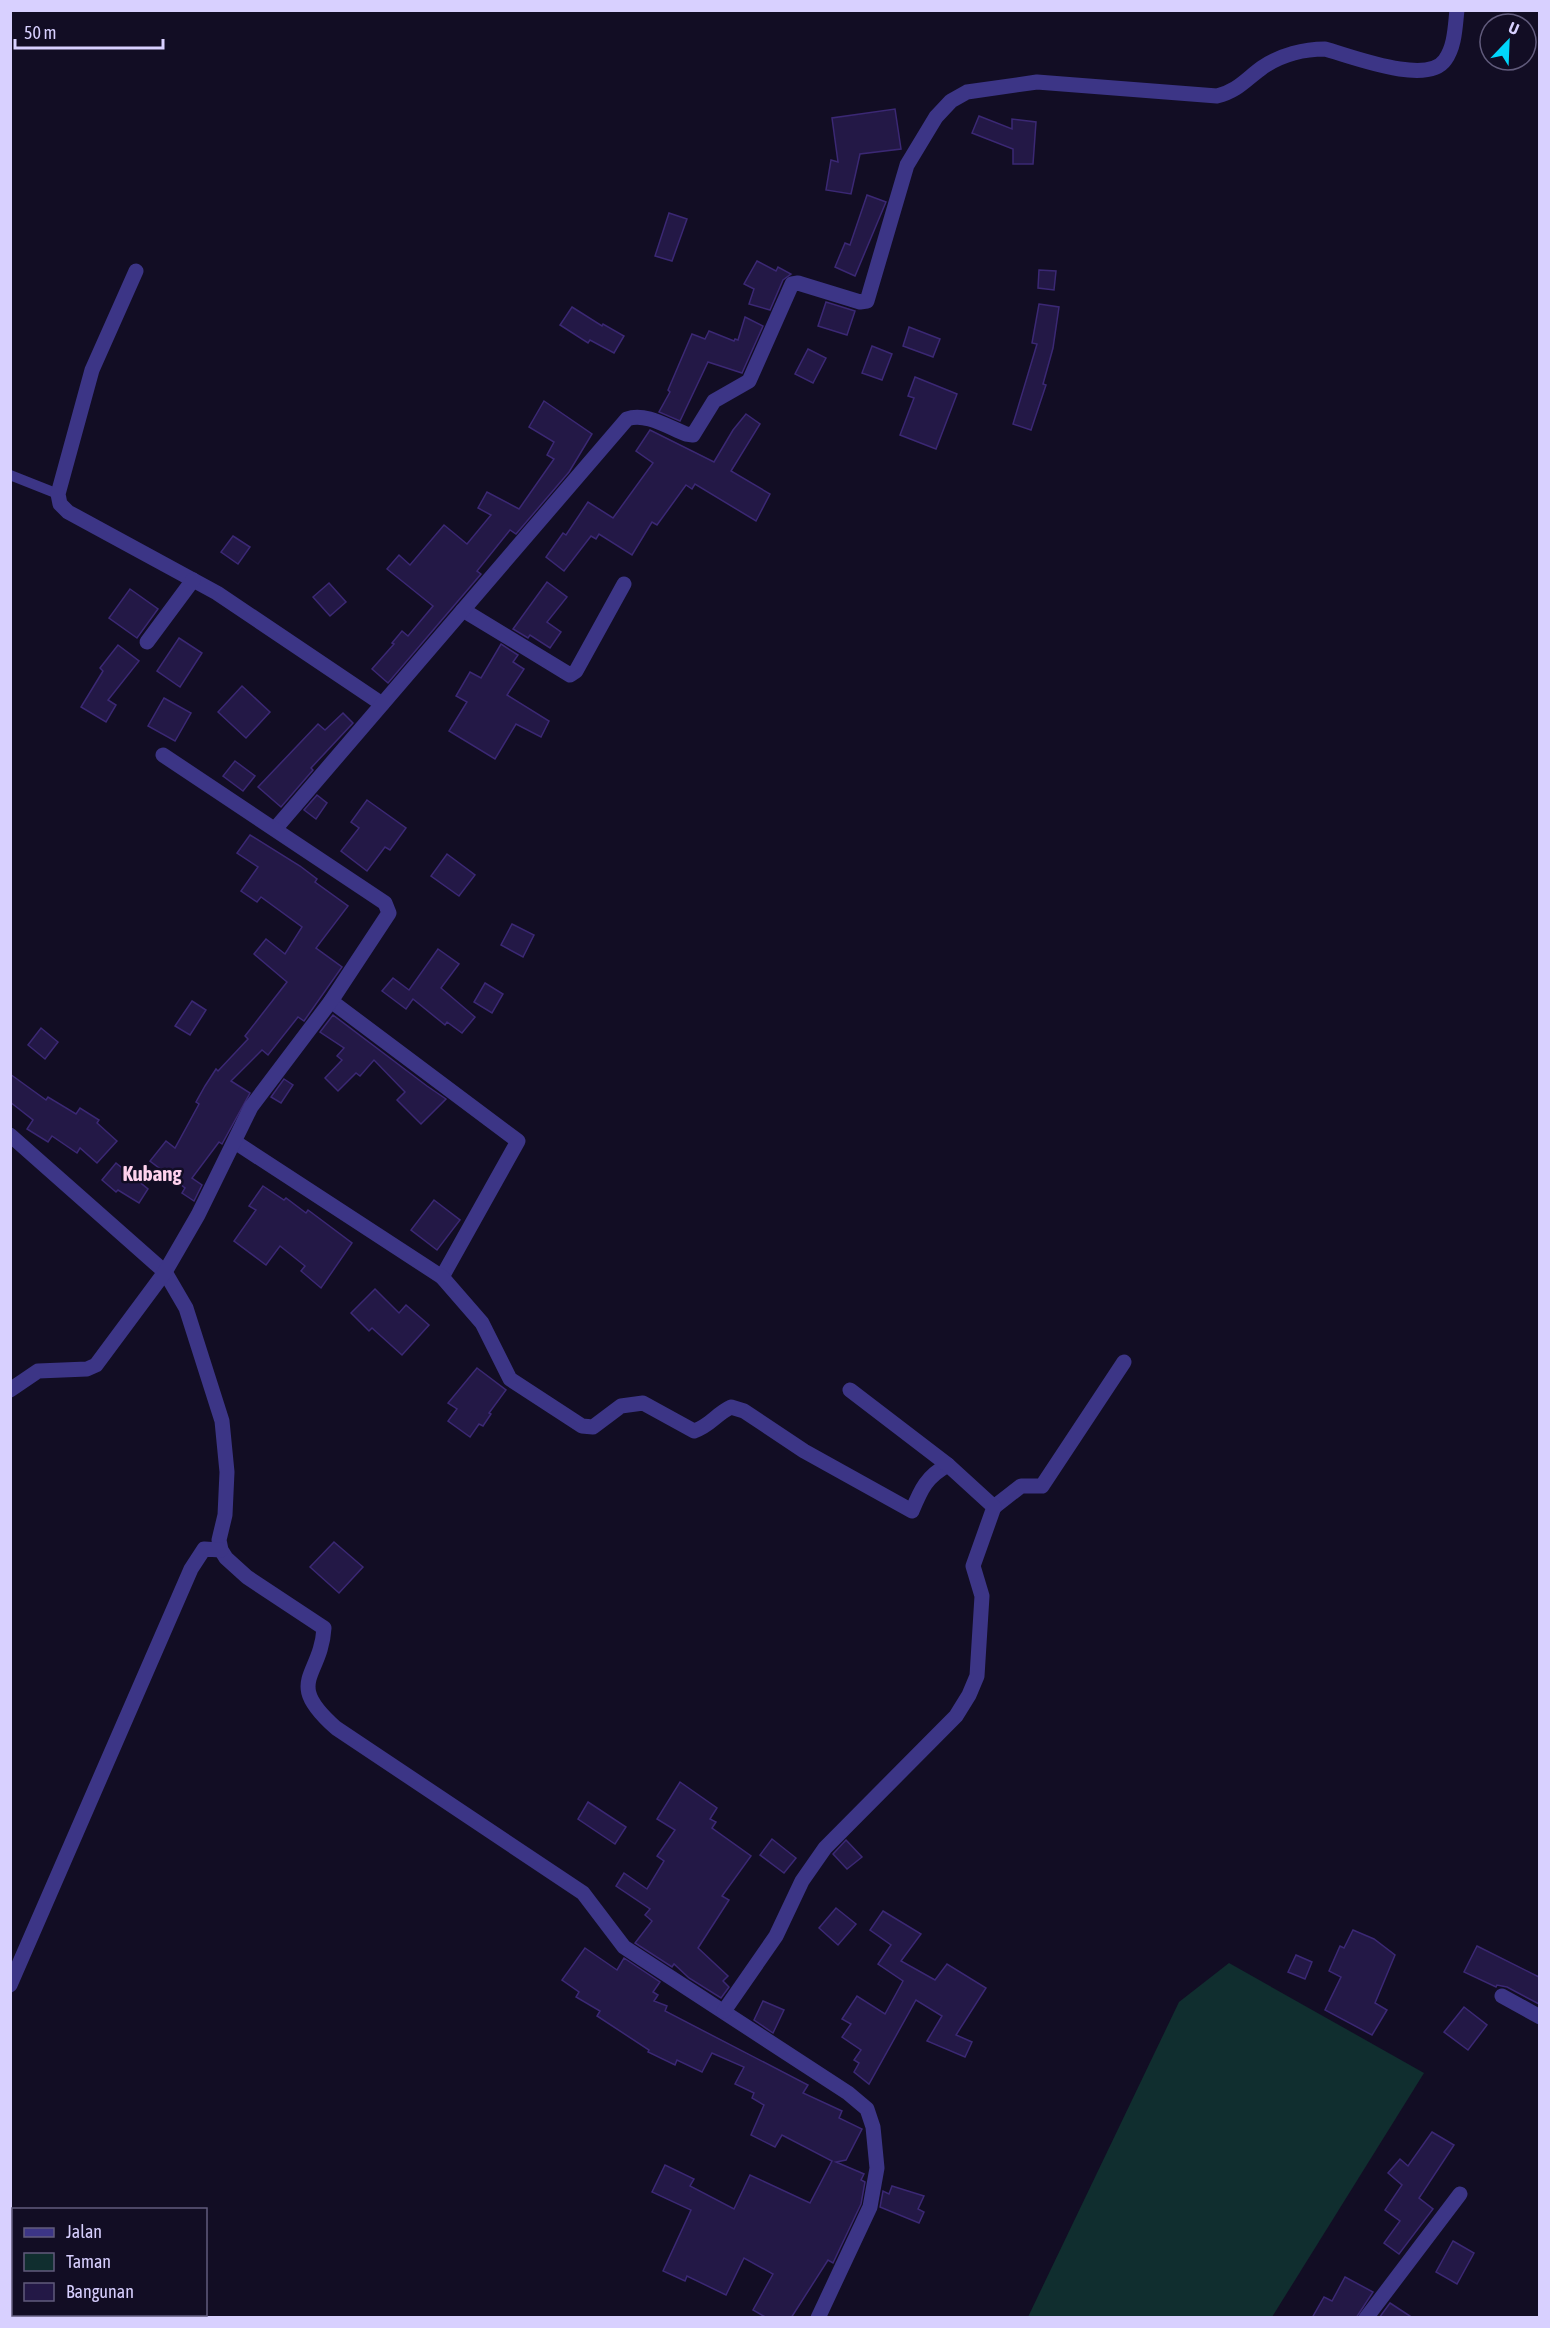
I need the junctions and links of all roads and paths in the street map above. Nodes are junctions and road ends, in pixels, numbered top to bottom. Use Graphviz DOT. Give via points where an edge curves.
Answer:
graph roads {
  1 [pos="1457,10"];
  2 [pos="136,271"];
  3 [pos="10,475"];
  4 [pos="58,494"];
  5 [pos="193,580"];
  6 [pos="624,584"];
  7 [pos="464,610"];
  8 [pos="147,642"];
  9 [pos="382,704"];
  10 [pos="163,755"];
  11 [pos="274,829"];
  12 [pos="331,1001"];
  13 [pos="10,1135"];
  14 [pos="235,1142"];
  15 [pos="165,1272"];
  16 [pos="442,1277"];
  17 [pos="1124,1362"];
  18 [pos="10,1390"];
  19 [pos="850,1390"];
  20 [pos="948,1465"];
  21 [pos="994,1507"];
  22 [pos="221,1550"];
  23 [pos="10,1985"];
  24 [pos="1502,1996"];
  25 [pos="724,2011"];
  26 [pos="1539,2017"];
  27 [pos="1460,2194"];
  28 [pos="818,2318"];
  29 [pos="1366,2318"];
  1 -- 7 [label="street" via="1446,59 1440,66 1423,72 1315,49 1278,58 1242,87 1217,96 1037,82 967,92 951,101 936,117 907,165 867,301 792,284 746,384 714,401 691,435 644,417 627,419"];
  2 -- 4 [label="street" via="92,370"];
  3 -- 4 [label="lane"];
  4 -- 5 [label="street" via="60,504 68,512"];
  5 -- 8 [label="street"];
  5 -- 9 [label="street"];
  6 -- 7 [label="street" via="576,671 570,675"];
  7 -- 9 [label="street"];
  9 -- 11 [label="street"];
  10 -- 11 [label="street"];
  11 -- 12 [label="street" via="388,907 384,924"];
  12 -- 14 [label="street" via="251,1107"];
  12 -- 16 [label="street" via="518,1141"];
  13 -- 15 [label="street"];
  14 -- 15 [label="street"];
  14 -- 16 [label="street"];
  15 -- 18 [label="street" via="96,1365 38,1371"];
  15 -- 22 [label="street" via="186,1308 222,1421 226,1472"];
  16 -- 20 [label="street" via="482,1323 510,1378 582,1426 593,1427 621,1406 643,1403 694,1431 708,1426 731,1407 744,1411 804,1451 912,1511 925,1481"];
  17 -- 21 [label="street" via="1042,1486 1021,1486"];
  19 -- 20 [label="street"];
  20 -- 21 [label="street"];
  21 -- 25 [label="street" via="974,1566 982,1596 977,1676 969,1695 956,1716 825,1848 802,1881 776,1936"];
  22 -- 23 [label="street" via="204,1549 191,1569"];
  22 -- 25 [label="street" via="247,1577 324,1628 323,1642 308,1679 309,1697 319,1713 583,1893 624,1947"];
  24 -- 26 [label="street"];
  25 -- 28 [label="street" via="848,2093 867,2109 873,2127 877,2168 870,2207"];
  27 -- 29 [label="street"];
}
